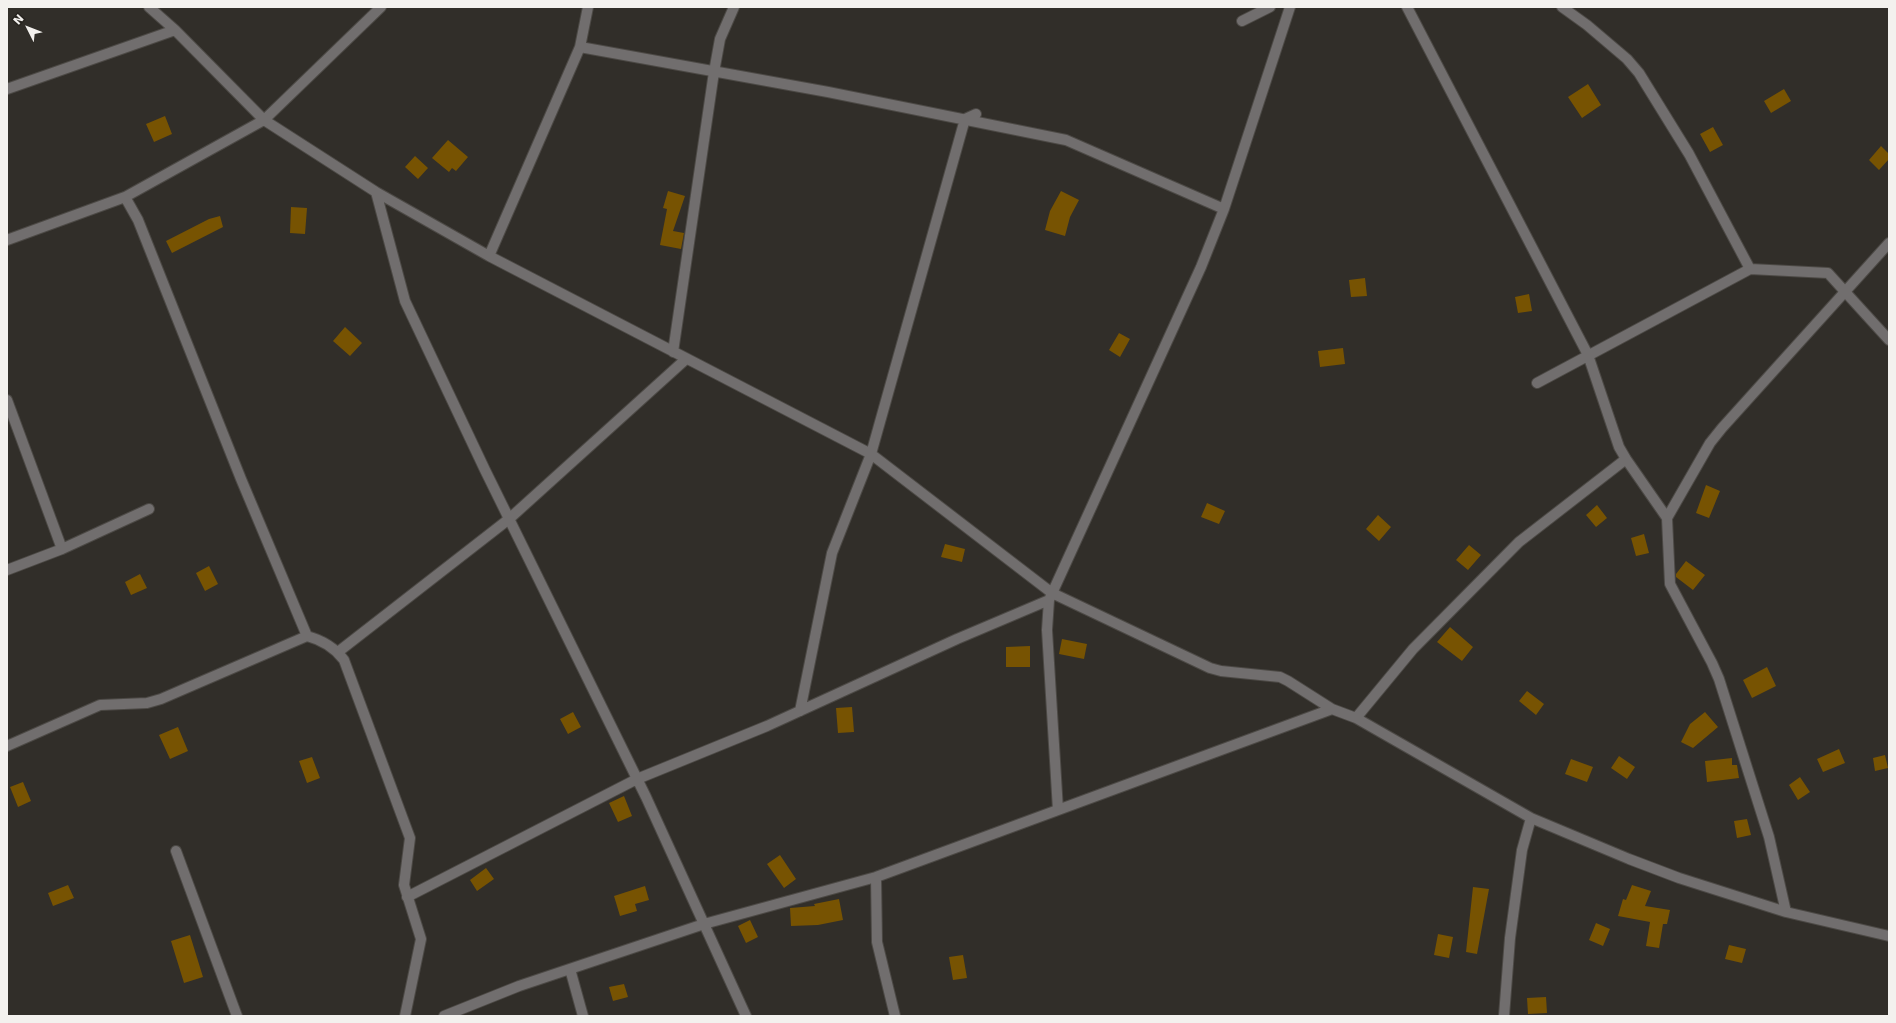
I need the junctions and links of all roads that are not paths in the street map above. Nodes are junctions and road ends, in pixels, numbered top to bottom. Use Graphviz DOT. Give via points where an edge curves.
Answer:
graph roads {
  1 [pos="149,7"];
  2 [pos="381,7"];
  3 [pos="588,7"];
  4 [pos="734,7"];
  5 [pos="1270,7"];
  6 [pos="1290,7"];
  7 [pos="1407,7"];
  8 [pos="1562,7"];
  9 [pos="1242,21"];
  10 [pos="175,30"];
  11 [pos="580,47"];
  12 [pos="714,72"];
  13 [pos="7,89"];
  14 [pos="976,114"];
  15 [pos="965,119"];
  16 [pos="264,120"];
  17 [pos="376,192"];
  18 [pos="125,197"];
  19 [pos="1224,209"];
  20 [pos="7,240"];
  21 [pos="1889,243"];
  22 [pos="489,256"];
  23 [pos="1750,269"];
  24 [pos="1846,292"];
  25 [pos="1889,340"];
  26 [pos="673,352"];
  27 [pos="1588,355"];
  28 [pos="686,359"];
  29 [pos="1537,383"];
  30 [pos="7,400"];
  31 [pos="10,415"];
  32 [pos="871,454"];
  33 [pos="1626,459"];
  34 [pos="149,509"];
  35 [pos="1667,518"];
  36 [pos="509,519"];
  37 [pos="62,549"];
  38 [pos="7,570"];
  39 [pos="1050,597"];
  40 [pos="307,636"];
  41 [pos="338,652"];
  42 [pos="1332,709"];
  43 [pos="800,711"];
  44 [pos="1356,718"];
  45 [pos="7,746"];
  46 [pos="637,779"];
  47 [pos="1058,810"];
  48 [pos="1531,818"];
  49 [pos="176,851"];
  50 [pos="876,877"];
  51 [pos="407,897"];
  52 [pos="1786,912"];
  53 [pos="704,924"];
  54 [pos="1889,936"];
  55 [pos="570,969"];
  56 [pos="237,1016"];
  57 [pos="405,1016"];
  58 [pos="444,1016"];
  59 [pos="582,1016"];
  60 [pos="746,1016"];
  61 [pos="895,1016"];
  62 [pos="1504,1016"];
  1 -- 10 [label="street"];
  2 -- 16 [label="street"];
  3 -- 11 [label="street"];
  4 -- 12 [label="street" via="720,39"];
  5 -- 9 [label="street"];
  6 -- 19 [label="street"];
  7 -- 27 [label="street"];
  8 -- 23 [label="street" via="1627,59 1639,74 1689,154"];
  10 -- 13 [label="street"];
  10 -- 16 [label="street"];
  11 -- 12 [label="street"];
  11 -- 22 [label="street"];
  12 -- 15 [label="street"];
  12 -- 26 [label="street"];
  14 -- 15 [label="street"];
  15 -- 19 [label="street" via="1066,140"];
  15 -- 32 [label="street"];
  16 -- 17 [label="street"];
  16 -- 18 [label="street"];
  17 -- 22 [label="street"];
  17 -- 36 [label="street" via="405,301"];
  18 -- 20 [label="street"];
  18 -- 40 [label="street" via="138,220 241,479"];
  19 -- 39 [label="street" via="1202,267"];
  21 -- 24 [label="street"];
  22 -- 26 [label="street"];
  23 -- 24 [label="street" via="1823,272 1833,276"];
  23 -- 27 [label="street"];
  24 -- 25 [label="street"];
  24 -- 35 [label="street" via="1710,443"];
  26 -- 28 [label="street"];
  27 -- 29 [label="street"];
  27 -- 33 [label="street" via="1619,447"];
  28 -- 32 [label="street"];
  28 -- 36 [label="street"];
  30 -- 31 [label="street"];
  31 -- 37 [label="street"];
  32 -- 39 [label="street"];
  32 -- 43 [label="street" via="832,553"];
  33 -- 35 [label="street"];
  33 -- 44 [label="street" via="1514,547 1413,648"];
  34 -- 37 [label="street"];
  35 -- 52 [label="street" via="1670,584 1719,679 1769,838"];
  36 -- 41 [label="street"];
  36 -- 46 [label="street"];
  37 -- 38 [label="street"];
  39 -- 42 [label="street" via="1210,668 1288,680"];
  39 -- 43 [label="street"];
  39 -- 47 [label="street" via="1047,630"];
  40 -- 41 [label="street"];
  40 -- 45 [label="street" via="161,699 147,703 100,706"];
  41 -- 51 [label="street" via="344,660 410,838 404,885"];
  42 -- 44 [label="street"];
  42 -- 47 [label="street"];
  43 -- 46 [label="street"];
  44 -- 48 [label="street"];
  46 -- 51 [label="street"];
  46 -- 53 [label="street"];
  47 -- 50 [label="street"];
  48 -- 52 [label="street" via="1679,878"];
  48 -- 62 [label="street" via="1522,850 1510,938"];
  49 -- 56 [label="street"];
  50 -- 53 [label="street"];
  50 -- 61 [label="street" via="877,942"];
  51 -- 57 [label="street" via="420,939"];
  52 -- 54 [label="street"];
  53 -- 55 [label="street"];
  53 -- 60 [label="street"];
  55 -- 58 [label="street"];
  55 -- 59 [label="street"];
}
